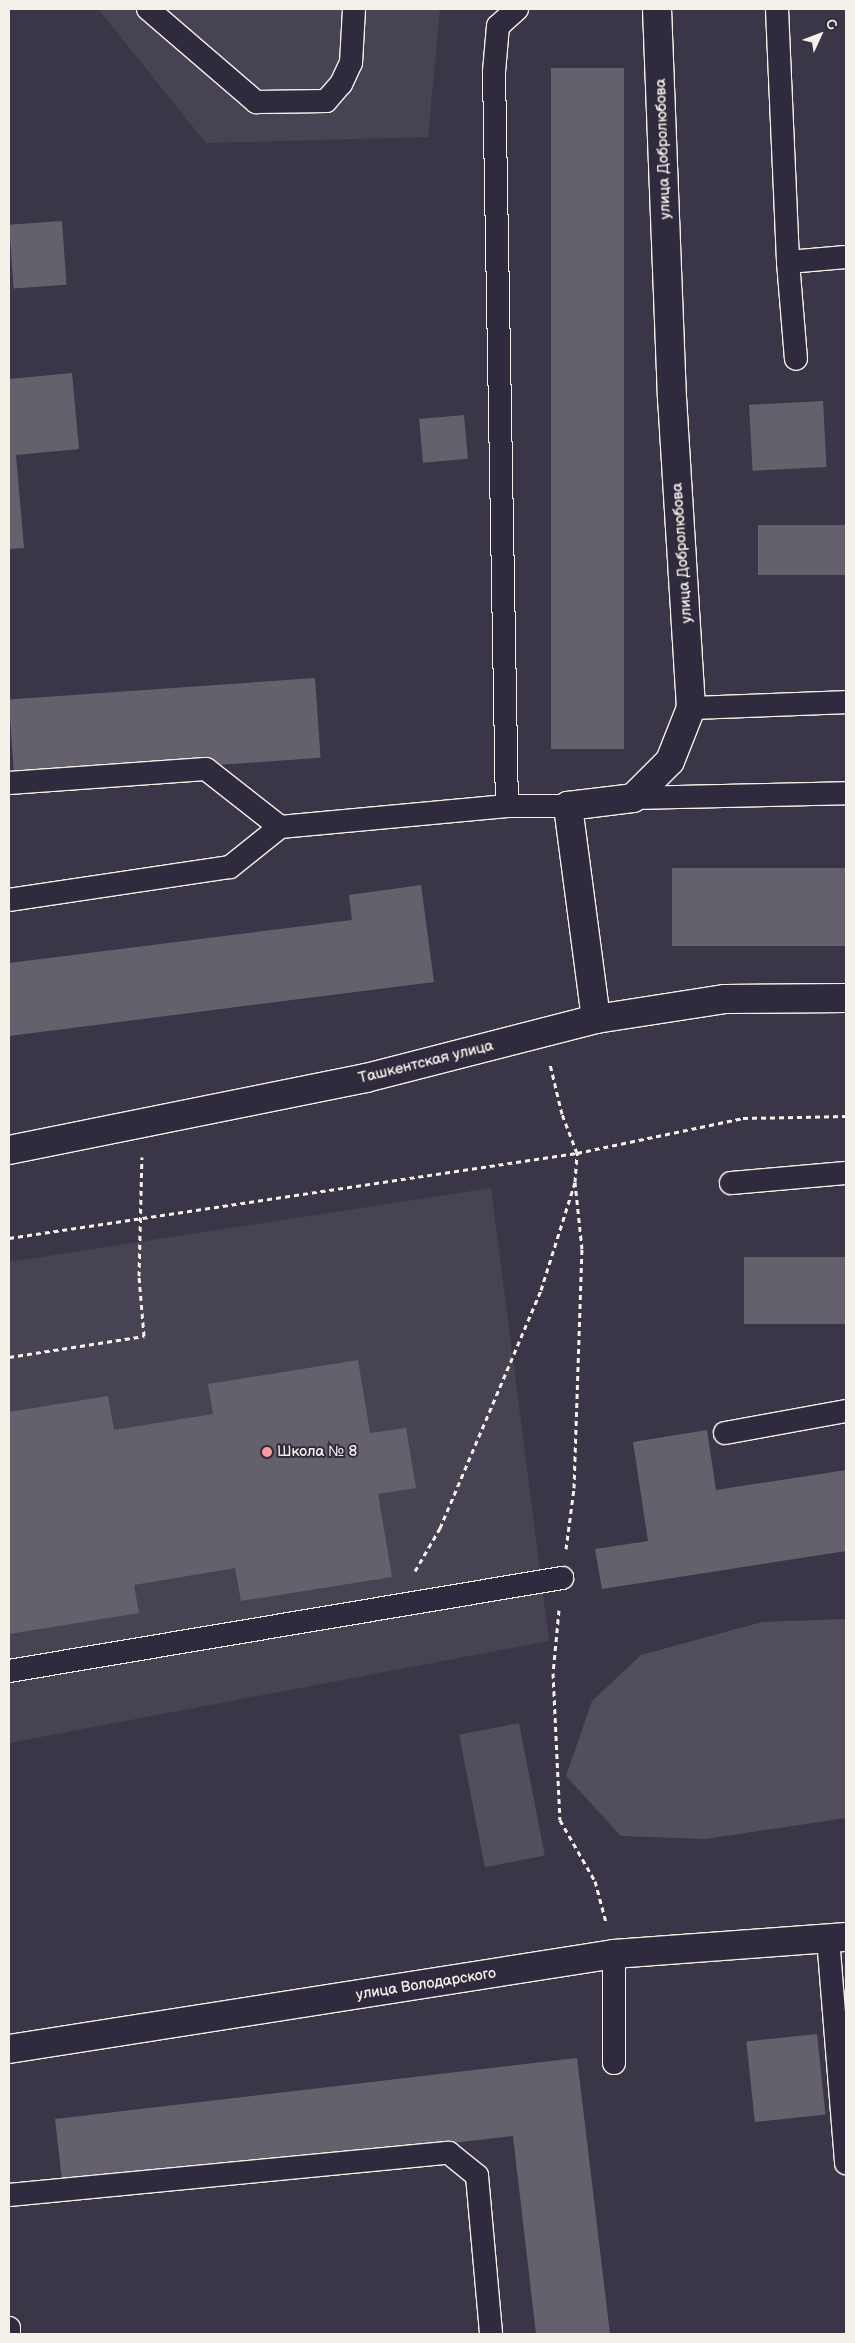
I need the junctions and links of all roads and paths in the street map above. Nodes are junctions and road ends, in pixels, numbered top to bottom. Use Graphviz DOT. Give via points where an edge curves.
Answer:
graph roads {
  1 [pos="148,9"];
  2 [pos="354,9"];
  3 [pos="517,9"];
  4 [pos="657,9"];
  5 [pos="777,9"];
  6 [pos="846,257"];
  7 [pos="788,262"];
  8 [pos="796,359"];
  9 [pos="845,702"];
  10 [pos="692,708"];
  11 [pos="9,783"];
  12 [pos="846,793"];
  13 [pos="633,798"];
  14 [pos="508,806"];
  15 [pos="568,806"];
  16 [pos="280,827"];
  17 [pos="9,900"];
  18 [pos="846,998"];
  19 [pos="596,1019"];
  20 [pos="543,1033"];
  21 [pos="846,1116"];
  22 [pos="142,1124"];
  23 [pos="9,1150"];
  24 [pos="577,1153"];
  25 [pos="846,1173"];
  26 [pos="575,1182"];
  27 [pos="731,1183"];
  28 [pos="141,1217"];
  29 [pos="9,1238"];
  30 [pos="9,1357"];
  31 [pos="846,1411"];
  32 [pos="725,1433"];
  33 [pos="562,1578"];
  34 [pos="396,1604"];
  35 [pos="9,1671"];
  36 [pos="837,1937"];
  37 [pos="614,1954"];
  38 [pos="9,2049"];
  39 [pos="614,2063"];
  40 [pos="846,2163"];
  41 [pos="9,2195"];
  42 [pos="9,2328"];
  43 [pos="10,2334"];
  44 [pos="491,2334"];
  1 -- 2 [label="lane" via="256,102 326,101 341,84 351,62"];
  3 -- 14 [label="lane" via="498,26 494,72"];
  4 -- 10 [label="street, улица Добролюбова" via="672,399"];
  5 -- 7 [label="lane"];
  6 -- 7 [label="lane"];
  7 -- 8 [label="lane"];
  9 -- 10 [label="lane"];
  10 -- 13 [label="street, улица Добролюбова" via="670,761"];
  11 -- 16 [label="lane" via="206,769"];
  12 -- 13 [label="lane"];
  13 -- 15 [label="street"];
  14 -- 15 [label="lane"];
  14 -- 16 [label="lane"];
  15 -- 19 [label="street"];
  16 -- 17 [label="lane" via="230,866"];
  18 -- 19 [label="street, Ташкентская улица" via="725,999"];
  19 -- 20 [label="street, Ташкентская улица"];
  20 -- 22 [label="street, Ташкентская улица" via="366,1078"];
  20 -- 24 [label="path" via="562,1114"];
  21 -- 24 [label="path" via="743,1118"];
  22 -- 23 [label="street, Ташкентская улица"];
  22 -- 28 [label="path"];
  24 -- 26 [label="path"];
  24 -- 28 [label="path"];
  25 -- 27 [label="lane"];
  26 -- 33 [label="path" via="582,1249 574,1488"];
  26 -- 34 [label="path" via="541,1290 440,1528"];
  28 -- 29 [label="path"];
  28 -- 30 [label="path" via="139,1276 144,1336"];
  31 -- 32 [label="lane"];
  33 -- 34 [label="lane"];
  33 -- 37 [label="path" via="553,1673 560,1820 595,1881"];
  34 -- 35 [label="lane"];
  36 -- 37 [label="street, улица Володарского"];
  36 -- 40 [label="lane"];
  37 -- 38 [label="street, улица Володарского"];
  37 -- 39 [label="lane"];
  41 -- 44 [label="lane" via="449,2153 477,2176"];
  42 -- 43 [label="lane"];
}
